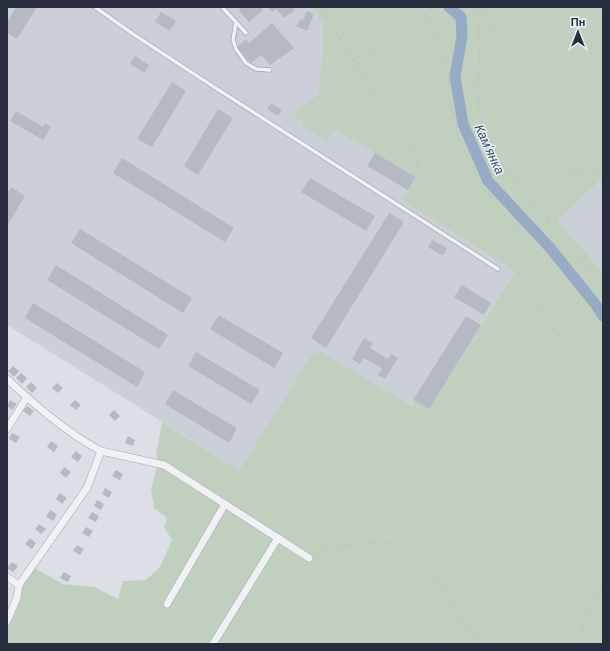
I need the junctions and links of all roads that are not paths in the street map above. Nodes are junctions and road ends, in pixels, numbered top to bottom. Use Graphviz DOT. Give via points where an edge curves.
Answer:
graph roads {
  1 [pos="95,7"];
  2 [pos="222,7"];
  3 [pos="236,22"];
  4 [pos="246,33"];
  5 [pos="270,70"];
  6 [pos="498,269"];
  7 [pos="7,379"];
  8 [pos="27,398"];
  9 [pos="7,428"];
  10 [pos="101,451"];
  11 [pos="225,504"];
  12 [pos="278,538"];
  13 [pos="309,558"];
  14 [pos="7,577"];
  15 [pos="19,585"];
  16 [pos="167,604"];
  17 [pos="7,621"];
  18 [pos="213,644"];
  1 -- 6 [label="lane" via="214,87"];
  2 -- 3 [label="lane"];
  3 -- 4 [label="lane"];
  3 -- 5 [label="lane" via="233,40 236,49 246,63 256,69"];
  7 -- 8 [label="street"];
  8 -- 9 [label="street"];
  8 -- 10 [label="street"];
  10 -- 11 [label="street" via="164,465"];
  10 -- 15 [label="street" via="87,488"];
  11 -- 12 [label="street"];
  11 -- 16 [label="street"];
  12 -- 13 [label="street"];
  12 -- 18 [label="street"];
  14 -- 15 [label="street"];
  15 -- 17 [label="street" via="18,598"];
}
